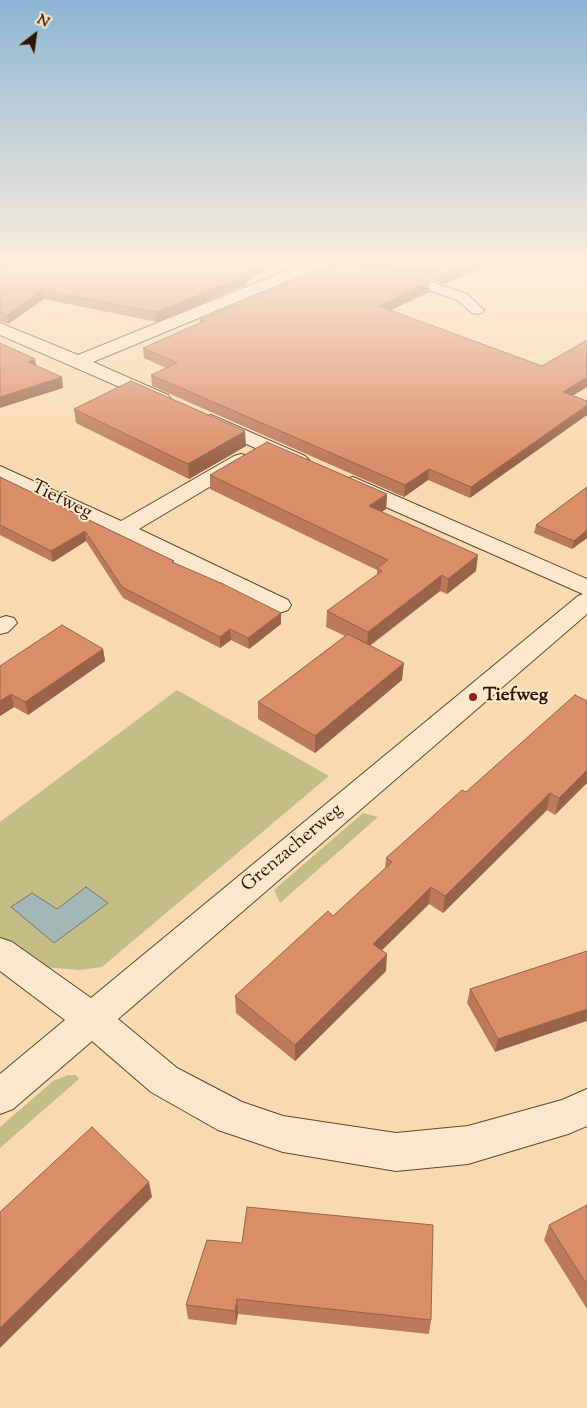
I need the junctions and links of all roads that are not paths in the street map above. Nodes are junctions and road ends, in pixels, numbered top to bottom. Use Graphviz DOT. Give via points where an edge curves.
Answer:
graph roads {
  1 [pos="6,331"];
  2 [pos="154,331"];
  3 [pos="78,362"];
  4 [pos="266,446"];
  5 [pos="0,472"];
  6 [pos="122,530"];
  7 [pos="587,588"];
  8 [pos="587,601"];
  9 [pos="279,605"];
  10 [pos="0,952"];
  11 [pos="92,1019"];
  12 [pos="0,1097"];
  13 [pos="587,1108"];
  1 -- 3 [label="street"];
  2 -- 3 [label="street"];
  3 -- 4 [label="street"];
  4 -- 6 [label="street"];
  4 -- 7 [label="street"];
  5 -- 6 [label="street, Tiefweg"];
  6 -- 9 [label="street, Tiefweg"];
  8 -- 11 [label="street, Grenzacherweg"];
  10 -- 11 [label="street"];
  11 -- 12 [label="street, Grenzacherweg"];
  11 -- 13 [label="street" via="164,1080 232,1116 283,1134 396,1152 468,1145"];
}
